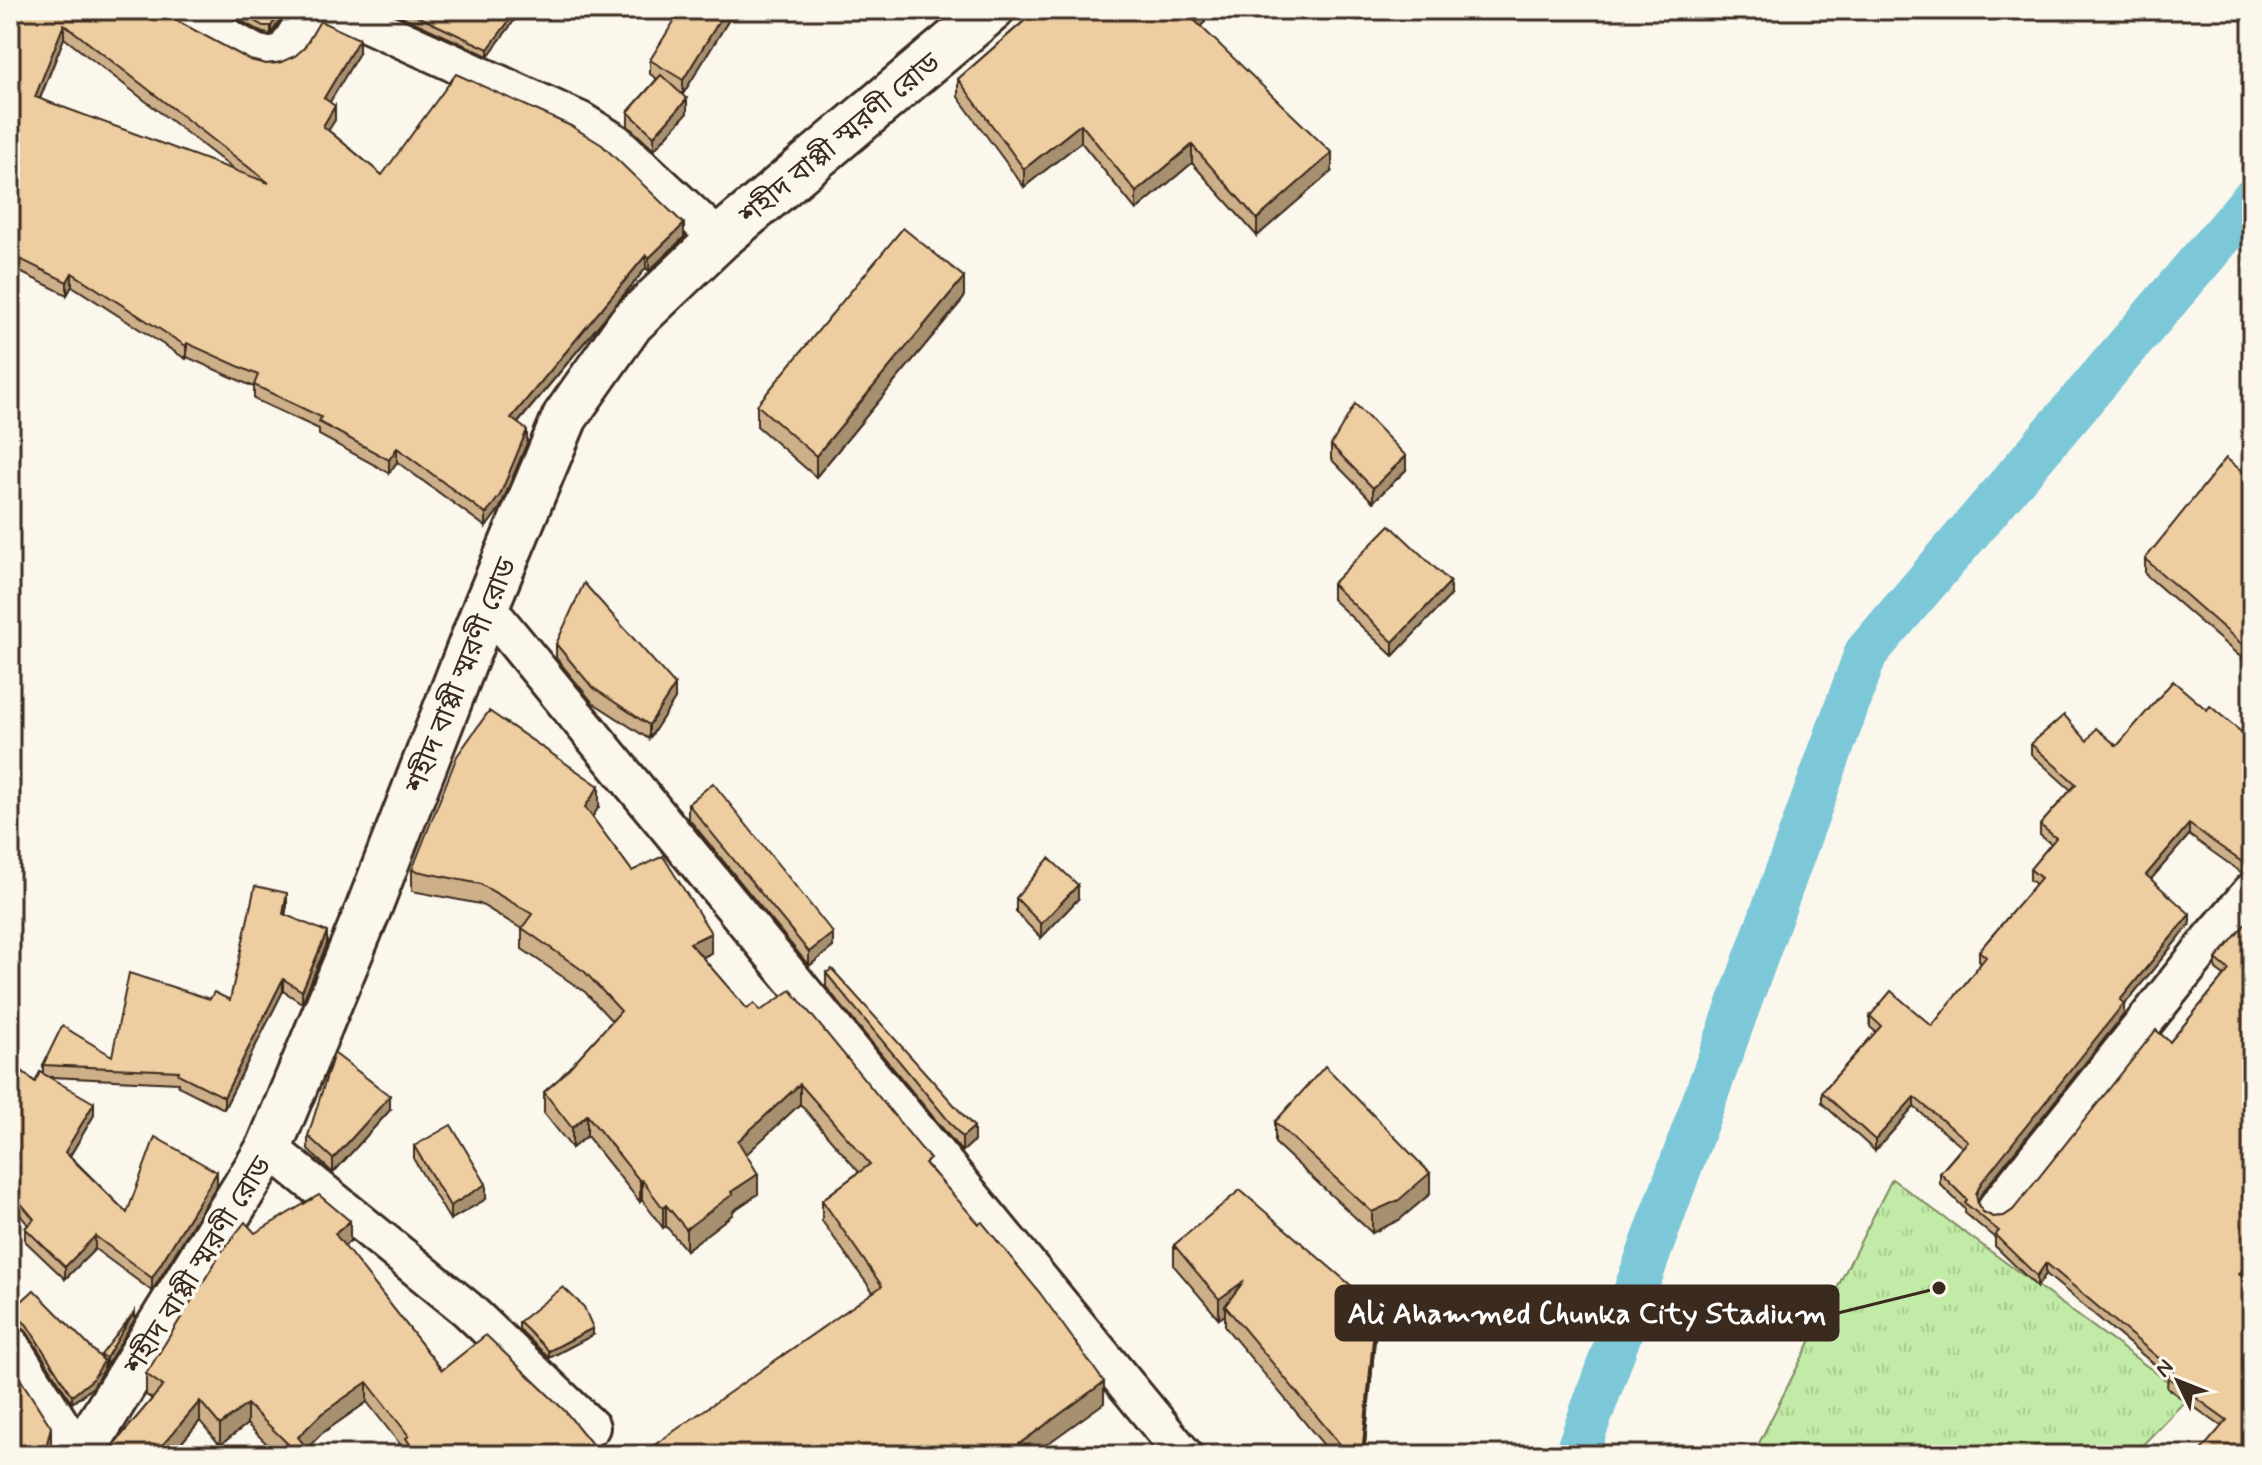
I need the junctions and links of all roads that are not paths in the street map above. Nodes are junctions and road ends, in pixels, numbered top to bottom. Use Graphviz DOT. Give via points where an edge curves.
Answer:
graph roads {
  1 [pos="180,10"];
  2 [pos="311,10"];
  3 [pos="337,10"];
  4 [pos="991,10"];
  5 [pos="719,239"];
  6 [pos="486,606"];
  7 [pos="2252,891"];
  8 [pos="269,1148"];
  9 [pos="1997,1207"];
  10 [pos="10,1344"];
  11 [pos="591,1427"];
  12 [pos="80,1455"];
  13 [pos="1184,1455"];
  1 -- 2 [label="street" via="271,57 286,50"];
  3 -- 5 [label="street" via="581,121 615,142"];
  4 -- 5 [label="street, শহীদ বাপ্পী স্মরণী রোড"];
  5 -- 6 [label="street, শহীদ বাপ্পী স্মরণী রোড" via="631,323 565,417"];
  6 -- 8 [label="street, শহীদ বাপ্পী স্মরণী রোড"];
  6 -- 13 [label="street"];
  7 -- 9 [label="street"];
  8 -- 11 [label="street" via="467,1309"];
  8 -- 12 [label="street, শহীদ বাপ্পী স্মরণী রোড"];
  10 -- 12 [label="street"];
}
